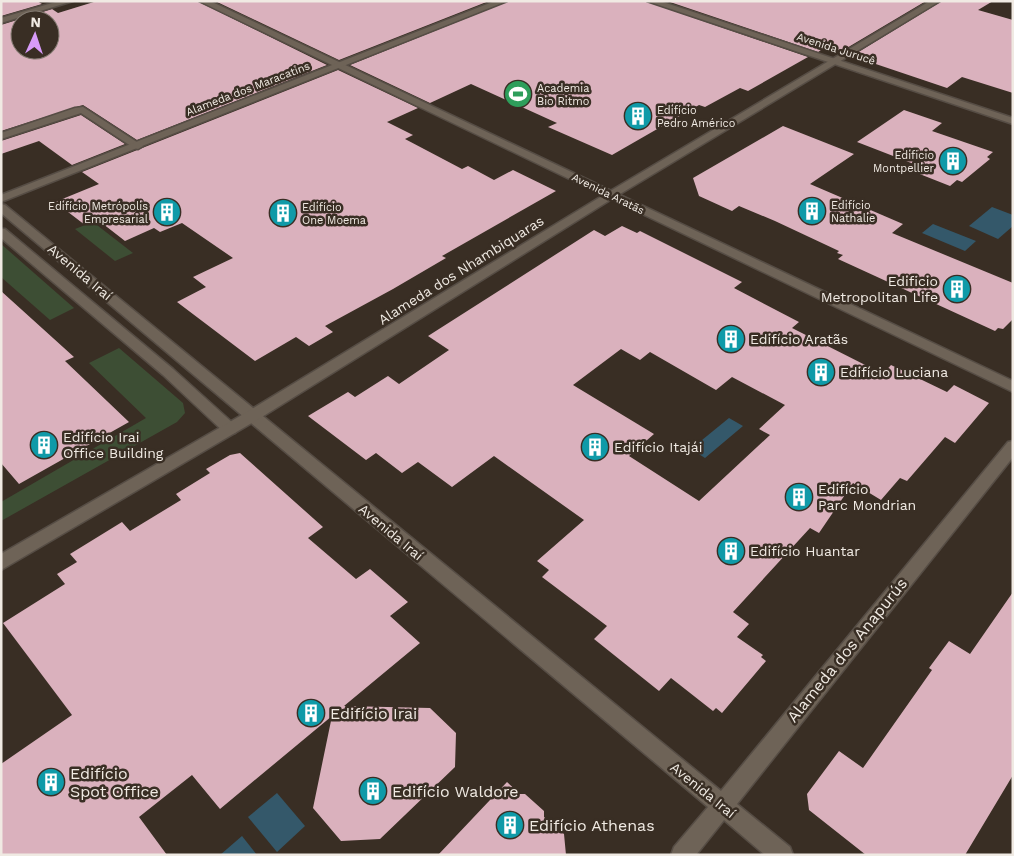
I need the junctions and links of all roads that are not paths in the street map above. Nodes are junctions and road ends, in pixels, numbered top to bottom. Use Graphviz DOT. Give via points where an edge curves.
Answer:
graph roads {
  1 [pos="69,1"];
  2 [pos="203,1"];
  3 [pos="503,1"];
  4 [pos="651,1"];
  5 [pos="936,1"];
  6 [pos="1,21"];
  7 [pos="835,62"];
  8 [pos="339,66"];
  9 [pos="1013,121"];
  10 [pos="1,136"];
  11 [pos="138,146"];
  12 [pos="611,195"];
  13 [pos="1,199"];
  14 [pos="1,207"];
  15 [pos="1,232"];
  16 [pos="1013,387"];
  17 [pos="252,416"];
  18 [pos="230,429"];
  19 [pos="1013,446"];
  20 [pos="1,563"];
  21 [pos="722,805"];
  22 [pos="682,855"];
  23 [pos="782,855"];
  1 -- 6 [label="street"];
  2 -- 8 [label="street, Avenida Aratãs"];
  3 -- 8 [label="street, Alameda dos Maracatins"];
  4 -- 7 [label="street, Avenida Jurucê"];
  5 -- 7 [label="street, Alameda dos Nhambiquaras"];
  7 -- 9 [label="street, Avenida Jurucê"];
  7 -- 12 [label="street, Alameda dos Nhambiquaras"];
  8 -- 11 [label="street, Alameda dos Maracatins"];
  8 -- 12 [label="street, Avenida Aratãs"];
  10 -- 11 [label="street" via="83,110"];
  11 -- 13 [label="street, Alameda dos Maracatins"];
  12 -- 16 [label="street, Avenida Aratãs"];
  12 -- 17 [label="street, Alameda dos Nhambiquaras"];
  14 -- 17 [label="street, Avenida Iraí"];
  15 -- 18 [label="street" via="168,372"];
  17 -- 18 [label="street, Alameda dos Nhambiquaras"];
  17 -- 21 [label="street, Avenida Iraí"];
  18 -- 20 [label="street, Alameda dos Nhambiquaras"];
  19 -- 21 [label="street, Alameda dos Anapurús"];
  21 -- 22 [label="street, Alameda dos Anapurús"];
  21 -- 23 [label="street, Avenida Iraí"];
}
